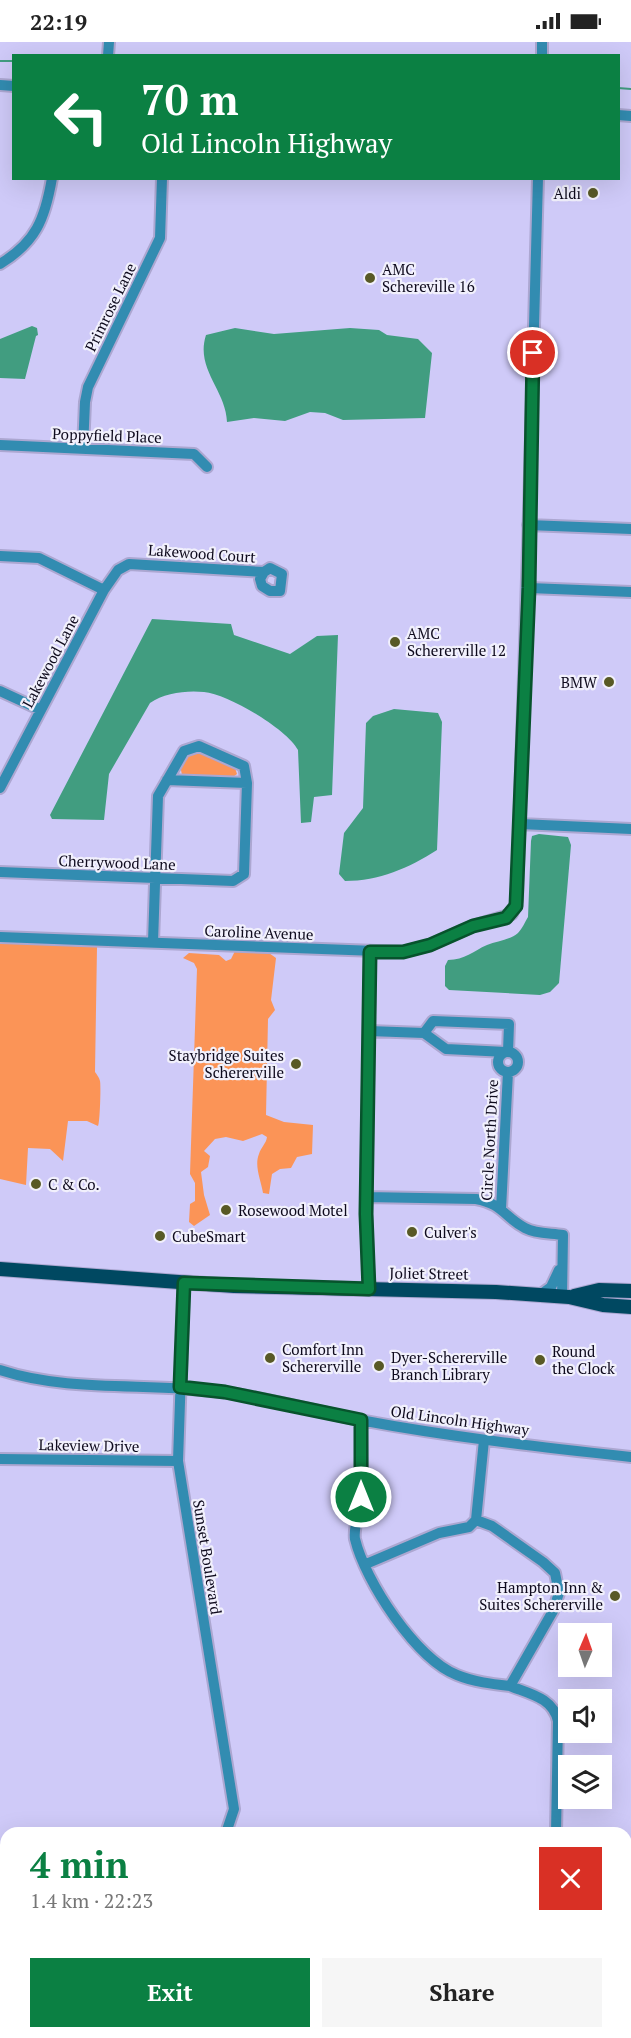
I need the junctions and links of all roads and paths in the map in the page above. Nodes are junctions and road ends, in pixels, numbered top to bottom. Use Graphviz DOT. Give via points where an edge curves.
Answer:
graph roads {
  1 [pos="52,180"];
  2 [pos="162,180"];
  3 [pos="538,180"];
  4 [pos="0,264"];
  5 [pos="0,445"];
  6 [pos="83,449"];
  7 [pos="207,467"];
  8 [pos="528,525"];
  9 [pos="631,529"];
  10 [pos="0,556"];
  11 [pos="138,564"];
  12 [pos="264,572"];
  13 [pos="529,588"];
  14 [pos="104,590"];
  15 [pos="631,592"];
  16 [pos="0,691"];
  17 [pos="41,710"];
  18 [pos="167,780"];
  19 [pos="247,783"];
  20 [pos="0,788"];
  21 [pos="520,824"];
  22 [pos="631,829"];
  23 [pos="0,872"];
  24 [pos="155,878"];
  25 [pos="0,937"];
  26 [pos="153,942"];
  27 [pos="370,952"];
  28 [pos="369,1031"];
  29 [pos="424,1033"];
  30 [pos="507,1052"];
  31 [pos="366,1197"];
  32 [pos="501,1209"];
  33 [pos="562,1262"];
  34 [pos="0,1269"];
  35 [pos="184,1283"];
  36 [pos="369,1289"];
  37 [pos="631,1291"];
  38 [pos="540,1295"];
  39 [pos="565,1297"];
  40 [pos="631,1307"];
  41 [pos="0,1370"];
  42 [pos="180,1387"];
  43 [pos="361,1420"];
  44 [pos="484,1440"];
  45 [pos="631,1457"];
  46 [pos="0,1459"];
  47 [pos="178,1461"];
  48 [pos="476,1520"];
  49 [pos="366,1564"];
  50 [pos="510,1686"];
  51 [pos="228,1827"];
  52 [pos="556,1827"];
  1 -- 4 [label="street" via="39,227 22,251"];
  2 -- 6 [label="street, Primrose Lane" via="160,238 88,387"];
  3 -- 8 [label="street"];
  5 -- 6 [label="street, Poppyfield Place"];
  6 -- 7 [label="street, Poppyfield Place" via="194,454"];
  8 -- 9 [label="street"];
  8 -- 13 [label="street"];
  10 -- 14 [label="street" via="39,558"];
  11 -- 12 [label="street, Lakewood Court"];
  11 -- 14 [label="street, Lakewood Lane" via="118,570"];
  13 -- 15 [label="street"];
  13 -- 21 [label="street"];
  14 -- 17 [label="street, Lakewood Lane"];
  16 -- 17 [label="street"];
  17 -- 20 [label="street, Lakewood Lane"];
  18 -- 19 [label="street"];
  18 -- 19 [label="street" via="184,751 199,746 244,766"];
  18 -- 24 [label="street" via="158,796"];
  19 -- 24 [label="street, Cherrywood Lane" via="244,874 233,881"];
  21 -- 22 [label="street"];
  21 -- 27 [label="street, Caroline Avenue" via="517,900 510,916 403,952"];
  23 -- 24 [label="street, Cherrywood Lane"];
  24 -- 26 [label="street"];
  25 -- 26 [label="street, Caroline Avenue"];
  26 -- 27 [label="street, Caroline Avenue"];
  27 -- 28 [label="street"];
  28 -- 29 [label="street"];
  28 -- 31 [label="street"];
  29 -- 30 [label="street" via="446,1049"];
  29 -- 30 [label="street" via="433,1021 509,1024"];
  30 -- 32 [label="street, Circle North Drive" via="498,1064 508,1072"];
  31 -- 32 [label="street" via="476,1199 493,1202"];
  31 -- 36 [label="street"];
  32 -- 33 [label="street" via="523,1227 563,1235"];
  33 -- 38 [label="street" via="557,1278"];
  33 -- 39 [label="street"];
  34 -- 35 [label="main road, Joliet Street"];
  35 -- 36 [label="main road, Joliet Street"];
  35 -- 42 [label="street, Sunset Boulevard"];
  36 -- 38 [label="main road, Joliet Street"];
  37 -- 39 [label="main road" via="599,1290"];
  38 -- 39 [label="main road, Joliet Street"];
  39 -- 40 [label="main road"];
  41 -- 42 [label="street, Old Lincoln Highway" via="72,1383"];
  42 -- 43 [label="street, Old Lincoln Highway" via="225,1392"];
  42 -- 47 [label="street, Sunset Boulevard"];
  43 -- 44 [label="street, Old Lincoln Highway"];
  43 -- 49 [label="street" via="361,1497 355,1537"];
  44 -- 45 [label="street, Old Lincoln Highway"];
  44 -- 48 [label="street"];
  46 -- 47 [label="street, Lakeview Drive"];
  47 -- 51 [label="street, Sunset Boulevard" via="234,1809"];
  48 -- 49 [label="street" via="469,1527 440,1533"];
  48 -- 50 [label="street" via="492,1526 555,1573 559,1593 553,1611"];
  49 -- 50 [label="street" via="404,1628 429,1659 455,1675"];
  50 -- 52 [label="street" via="556,1709"];
}
